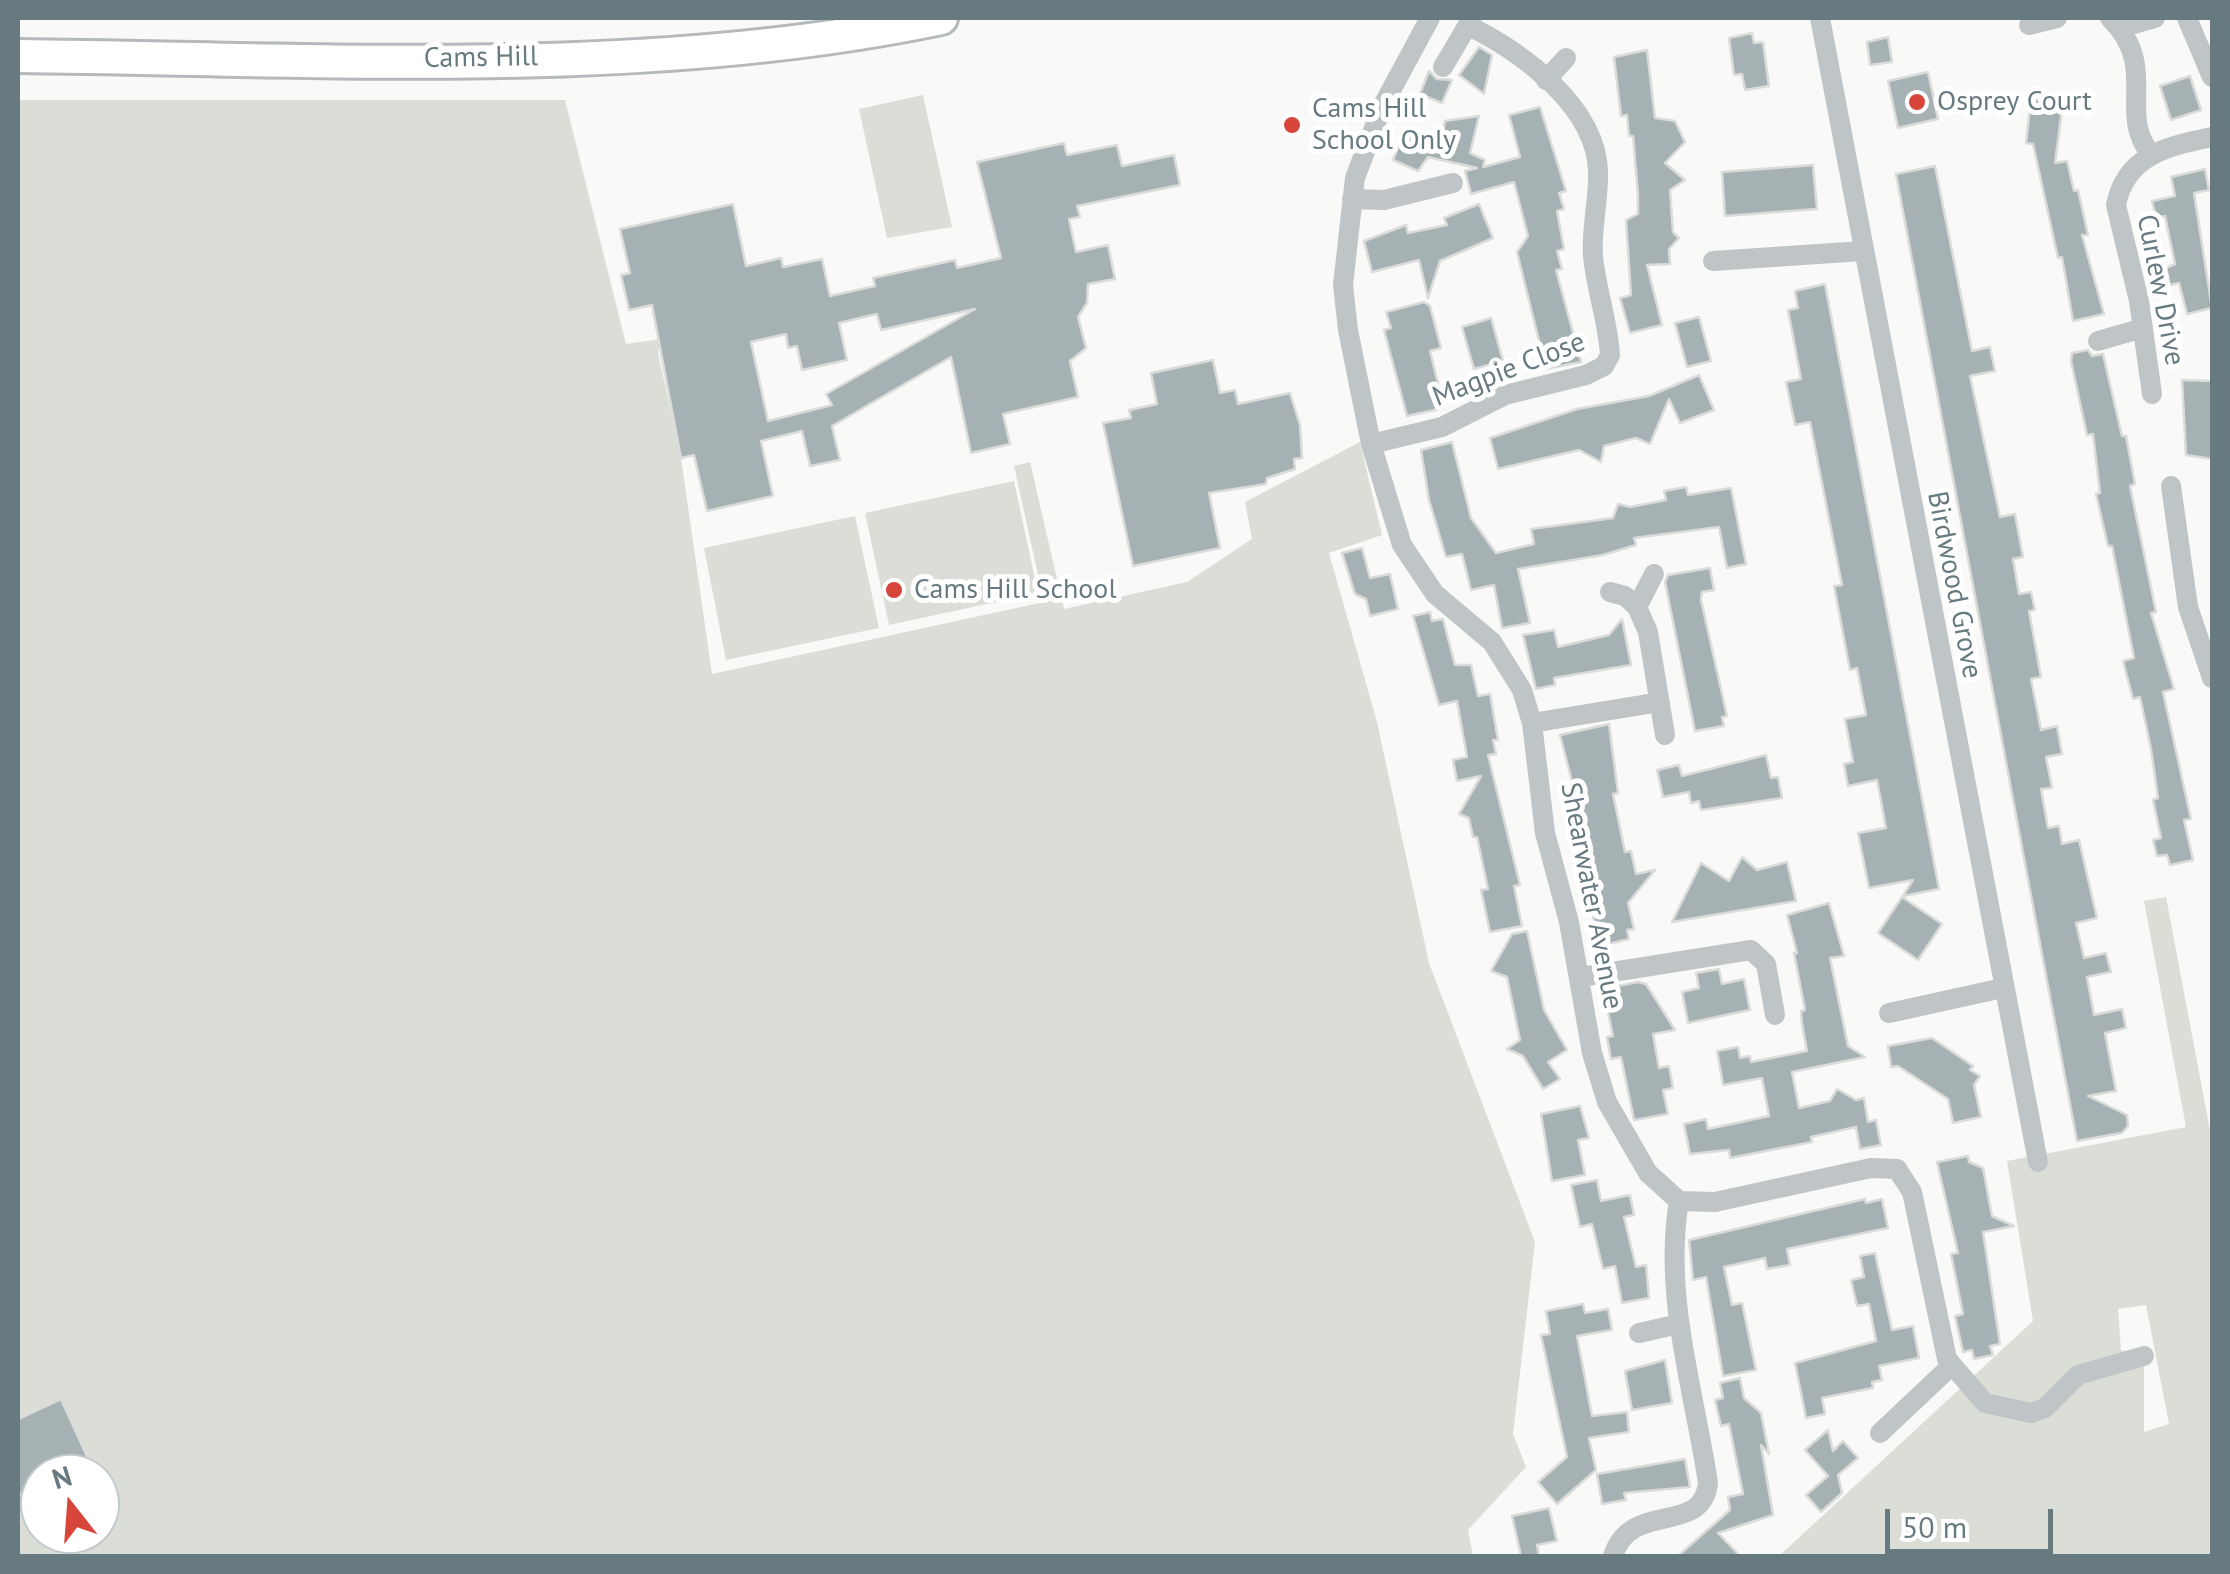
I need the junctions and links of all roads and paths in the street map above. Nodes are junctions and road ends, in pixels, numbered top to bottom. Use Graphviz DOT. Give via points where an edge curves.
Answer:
graph roads {
  1 [pos="941,18"];
  2 [pos="1430,18"];
  3 [pos="1820,18"];
  4 [pos="2057,18"];
  5 [pos="2155,18"];
  6 [pos="2187,18"];
  7 [pos="1472,22"];
  8 [pos="2115,23"];
  9 [pos="2029,25"];
  10 [pos="18,56"];
  11 [pos="1566,58"];
  12 [pos="1443,68"];
  13 [pos="2212,77"];
  14 [pos="1546,80"];
  15 [pos="2212,138"];
  16 [pos="2150,153"];
  17 [pos="1453,184"];
  18 [pos="1352,199"];
  19 [pos="1863,251"];
  20 [pos="1712,261"];
  21 [pos="2143,328"];
  22 [pos="2098,341"];
  23 [pos="2152,394"];
  24 [pos="1371,444"];
  25 [pos="2171,486"];
  26 [pos="1654,574"];
  27 [pos="1610,592"];
  28 [pos="1637,607"];
  29 [pos="2212,678"];
  30 [pos="1660,702"];
  31 [pos="1532,723"];
  32 [pos="1666,735"];
  33 [pos="1580,977"];
  34 [pos="2003,988"];
  35 [pos="1888,1013"];
  36 [pos="1775,1015"];
  37 [pos="2038,1162"];
  38 [pos="1679,1201"];
  39 [pos="1679,1324"];
  40 [pos="1639,1333"];
  41 [pos="2144,1356"];
  42 [pos="1950,1367"];
  43 [pos="1880,1434"];
  44 [pos="1613,1556"];
  1 -- 10 [label="main road, Cams Hill" via="749,50 640,56"];
  2 -- 18 [label="street, Shearwater Avenue" via="1365,145"];
  3 -- 19 [label="street, Birdwood Grove"];
  4 -- 9 [label="street"];
  5 -- 8 [label="street"];
  6 -- 13 [label="street"];
  7 -- 12 [label="street"];
  7 -- 14 [label="street, Magpie Close"];
  8 -- 16 [label="street" via="2137,59 2138,124"];
  11 -- 14 [label="street"];
  14 -- 24 [label="street, Magpie Close" via="1594,145 1594,260 1610,355 1586,376 1505,396 1442,427"];
  15 -- 16 [label="street"];
  16 -- 21 [label="street, Curlew Drive" via="2128,176 2116,205"];
  17 -- 18 [label="street" via="1384,200"];
  18 -- 24 [label="street, Shearwater Avenue" via="1343,285"];
  19 -- 20 [label="street"];
  19 -- 34 [label="street, Birdwood Grove"];
  21 -- 22 [label="street"];
  21 -- 23 [label="street, Curlew Drive"];
  24 -- 31 [label="street, Shearwater Avenue" via="1387,506 1417,573 1508,663"];
  25 -- 29 [label="street" via="2188,606"];
  26 -- 28 [label="street"];
  27 -- 28 [label="street"];
  28 -- 30 [label="street"];
  30 -- 31 [label="street"];
  30 -- 32 [label="street"];
  31 -- 33 [label="street, Shearwater Avenue" via="1545,833"];
  33 -- 36 [label="street" via="1751,950 1766,964"];
  33 -- 38 [label="street, Shearwater Avenue" via="1608,1102 1648,1173"];
  34 -- 35 [label="street"];
  34 -- 37 [label="street, Birdwood Grove"];
  38 -- 39 [label="street" via="1673,1246"];
  38 -- 42 [label="street" via="1715,1202 1870,1168 1898,1169 1912,1192"];
  39 -- 40 [label="street"];
  39 -- 44 [label="street" via="1706,1498 1690,1513 1641,1523"];
  41 -- 42 [label="street" via="2078,1375 2045,1408 2031,1412 1985,1403"];
  42 -- 43 [label="street"];
}
